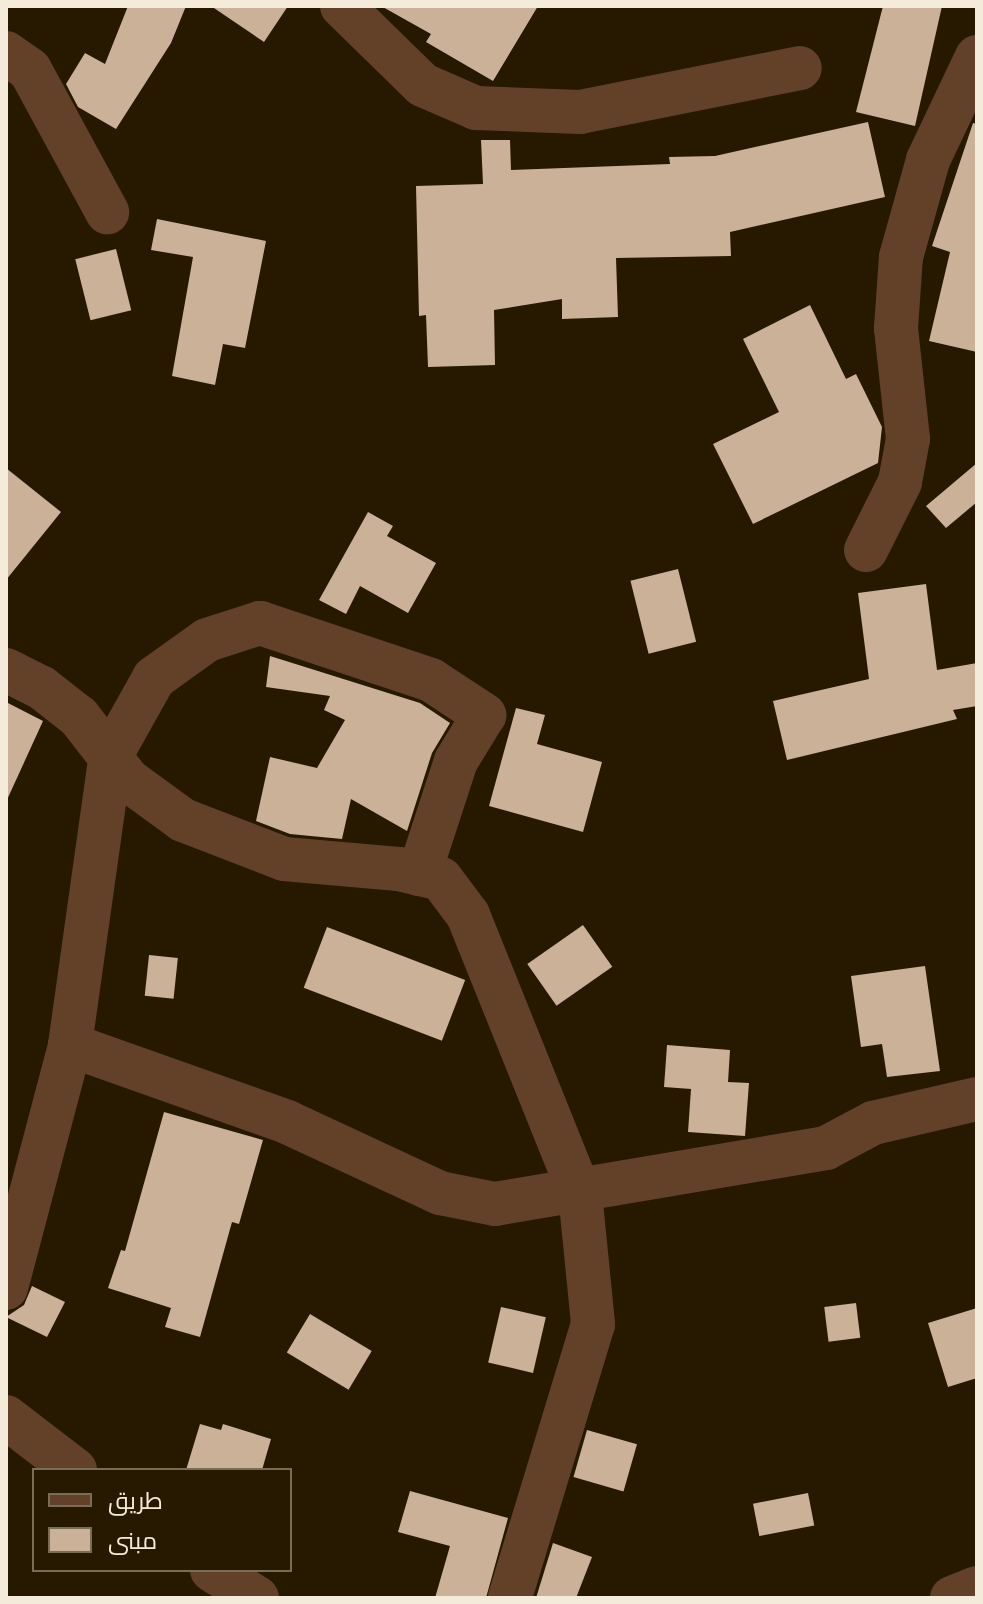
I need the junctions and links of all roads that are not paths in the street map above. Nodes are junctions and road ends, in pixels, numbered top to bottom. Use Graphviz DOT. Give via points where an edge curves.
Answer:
graph roads {
  1 [pos="342,6"];
  2 [pos="6,53"];
  3 [pos="977,57"];
  4 [pos="800,68"];
  5 [pos="107,212"];
  6 [pos="866,550"];
  7 [pos="6,670"];
  8 [pos="111,755"];
  9 [pos="419,874"];
  10 [pos="70,1045"];
  11 [pos="977,1099"];
  12 [pos="580,1193"];
  13 [pos="6,1288"];
  14 [pos="6,1417"];
  15 [pos="72,1468"];
  16 [pos="215,1572"];
  17 [pos="977,1588"];
  18 [pos="257,1598"];
  19 [pos="510,1598"];
  20 [pos="952,1598"];
  1 -- 4 [label="street" via="423,85 476,108 580,112"];
  2 -- 5 [label="street" via="30,70"];
  3 -- 6 [label="street" via="928,160 901,257 896,328 908,439 900,482"];
  7 -- 8 [label="street" via="42,688 79,717"];
  8 -- 9 [label="street" via="128,780 183,820 284,859"];
  8 -- 9 [label="street" via="154,678 207,640 260,623 431,680 484,715 456,761"];
  8 -- 10 [label="street"];
  9 -- 12 [label="street" via="441,879 468,915"];
  10 -- 12 [label="street" via="287,1122 440,1193 495,1204"];
  10 -- 13 [label="street"];
  11 -- 12 [label="street" via="873,1123 826,1148"];
  12 -- 19 [label="street" via="593,1324"];
  14 -- 15 [label="street"];
  16 -- 18 [label="street"];
  17 -- 20 [label="street"];
}
